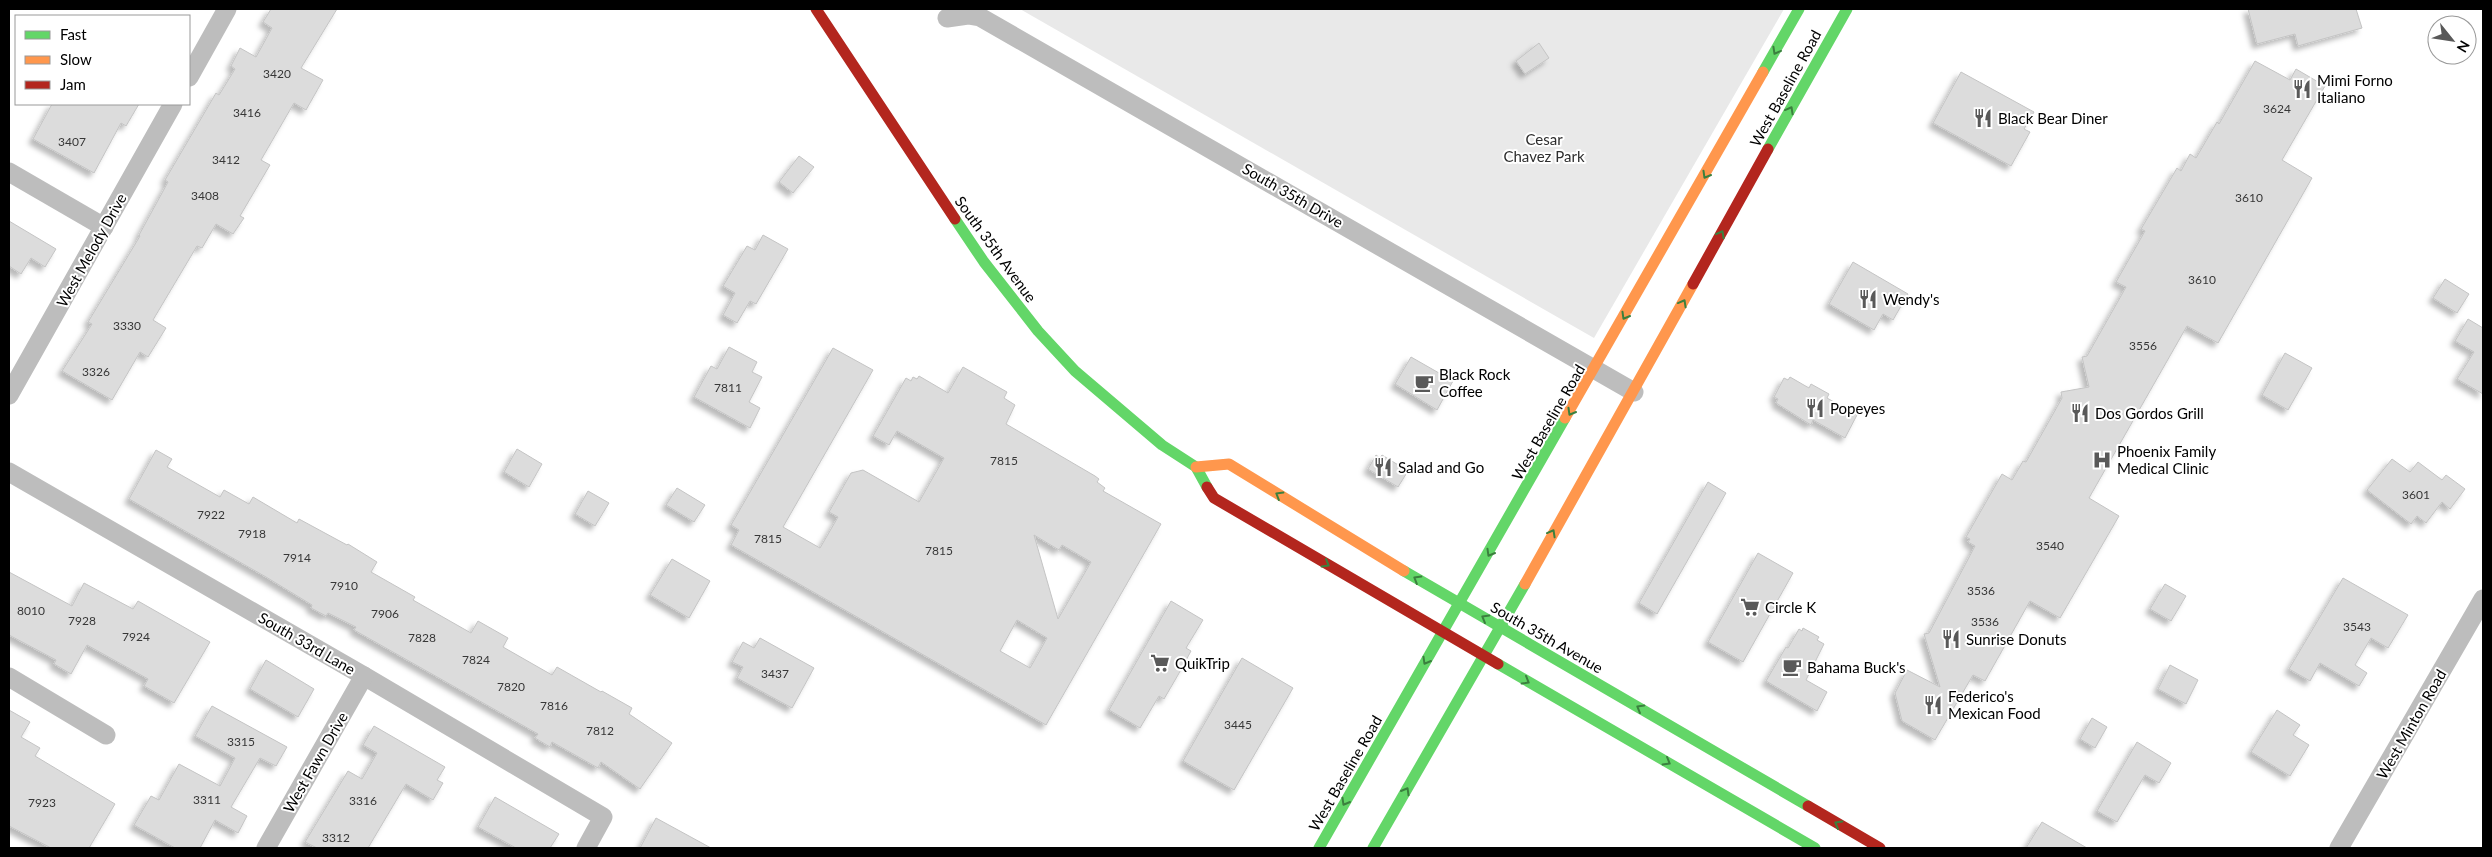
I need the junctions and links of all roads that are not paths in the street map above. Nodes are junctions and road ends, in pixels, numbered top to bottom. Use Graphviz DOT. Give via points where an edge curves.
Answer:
graph roads {
  1 [pos="227,9"];
  2 [pos="816,9"];
  3 [pos="1800,9"];
  4 [pos="1847,9"];
  5 [pos="947,18"];
  6 [pos="190,75"];
  7 [pos="172,105"];
  8 [pos="9,172"];
  9 [pos="104,227"];
  10 [pos="1595,369"];
  11 [pos="1634,392"];
  12 [pos="9,396"];
  13 [pos="1196,466"];
  14 [pos="9,472"];
  15 [pos="2483,599"];
  16 [pos="1460,604"];
  17 [pos="1501,628"];
  18 [pos="1443,632"];
  19 [pos="1484,656"];
  20 [pos="364,676"];
  21 [pos="9,677"];
  22 [pos="106,735"];
  23 [pos="266,848"];
  24 [pos="586,848"];
  25 [pos="1319,848"];
  26 [pos="1373,848"];
  27 [pos="1815,848"];
  28 [pos="1880,848"];
  29 [pos="2338,848"];
  1 -- 6 [label="street"];
  2 -- 13 [label="main road, South 35th Avenue" via="984,262 1038,331 1117,409 1162,445"];
  3 -- 10 [label="main road, West Baseline Road, one-way" via="1733,135"];
  11 -- 4 [label="main road, West Baseline Road, one-way" via="1762,150"];
  5 -- 10 [label="street, South 35th Drive" via="980,17"];
  7 -- 9 [label="street, West Melody Drive"];
  8 -- 9 [label="street"];
  9 -- 12 [label="street, West Melody Drive"];
  10 -- 11 [label="street, South 35th Drive"];
  10 -- 16 [label="main road, West Baseline Road, one-way"];
  17 -- 11 [label="main road, West Baseline Road, one-way"];
  16 -- 13 [label="main road, South 35th Avenue, one-way" via="1229,464"];
  13 -- 18 [label="main road, South 35th Avenue, one-way" via="1214,498"];
  14 -- 20 [label="street, South 33rd Lane"];
  15 -- 29 [label="street, West Minton Road"];
  17 -- 16 [label="main road, South 35th Avenue, one-way"];
  16 -- 18 [label="main road, West Baseline Road"];
  17 -- 19 [label="main road"];
  28 -- 17 [label="main road, South 35th Avenue, one-way"];
  18 -- 19 [label="main road, South 35th Avenue"];
  18 -- 25 [label="main road, West Baseline Road, one-way"];
  26 -- 19 [label="main road, one-way"];
  19 -- 27 [label="main road, South 35th Avenue, one-way"];
  20 -- 23 [label="street, West Fawn Drive"];
  20 -- 24 [label="street, South 33rd Lane" via="603,817"];
  21 -- 22 [label="street"];
}
